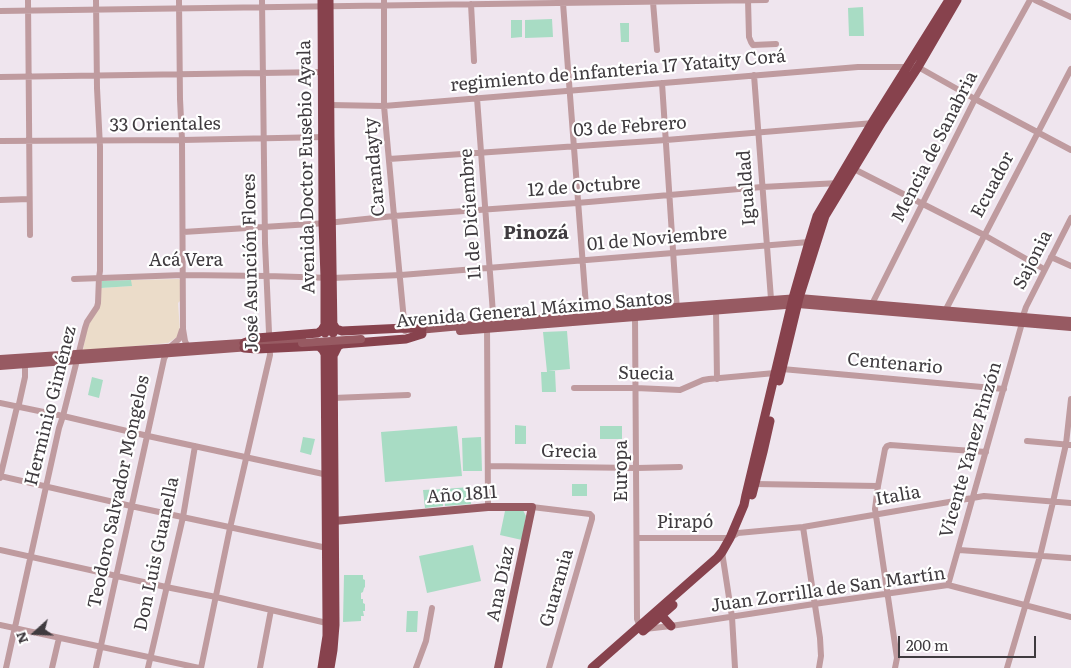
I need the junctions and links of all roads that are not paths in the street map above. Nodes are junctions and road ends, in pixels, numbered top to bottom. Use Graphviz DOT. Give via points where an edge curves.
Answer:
graph roads {
  1 [pos="28,0"];
  2 [pos="96,0"];
  3 [pos="179,0"];
  4 [pos="712,0"];
  5 [pos="748,0"];
  6 [pos="752,0"];
  7 [pos="766,0"];
  8 [pos="949,0"];
  9 [pos="957,0"];
  10 [pos="1030,0"];
  11 [pos="1035,0"];
  12 [pos="588,1"];
  13 [pos="630,1"];
  14 [pos="671,1"];
  15 [pos="424,2"];
  16 [pos="464,2"];
  17 [pos="507,2"];
  18 [pos="547,2"];
  19 [pos="653,2"];
  20 [pos="384,3"];
  21 [pos="563,3"];
  22 [pos="262,4"];
  23 [pos="326,4"];
  24 [pos="471,4"];
  25 [pos="179,8"];
  26 [pos="96,9"];
  27 [pos="28,10"];
  28 [pos="0,11"];
  29 [pos="1071,17"];
  30 [pos="776,44"];
  31 [pos="657,50"];
  32 [pos="474,61"];
  33 [pos="908,66"];
  34 [pos="918,67"];
  35 [pos="1071,69"];
  36 [pos="326,72"];
  37 [pos="263,73"];
  38 [pos="180,74"];
  39 [pos="754,75"];
  40 [pos="28,76"];
  41 [pos="97,76"];
  42 [pos="0,77"];
  43 [pos="662,83"];
  44 [pos="569,90"];
  45 [pos="477,98"];
  46 [pos="975,99"];
  47 [pos="330,106"];
  48 [pos="384,106"];
  49 [pos="877,122"];
  50 [pos="758,132"];
  51 [pos="1038,132"];
  52 [pos="326,137"];
  53 [pos="264,138"];
  54 [pos="100,140"];
  55 [pos="182,140"];
  56 [pos="666,140"];
  57 [pos="0,141"];
  58 [pos="28,141"];
  59 [pos="574,146"];
  60 [pos="1071,150"];
  61 [pos="482,153"];
  62 [pos="389,159"];
  63 [pos="850,167"];
  64 [pos="840,183"];
  65 [pos="762,187"];
  66 [pos="670,196"];
  67 [pos="29,198"];
  68 [pos="0,200"];
  69 [pos="577,203"];
  70 [pos="922,205"];
  71 [pos="485,209"];
  72 [pos="394,216"];
  73 [pos="1071,218"];
  74 [pos="327,223"];
  75 [pos="265,227"];
  76 [pos="183,232"];
  77 [pos="30,235"];
  78 [pos="984,235"];
  79 [pos="809,242"];
  80 [pos="767,245"];
  81 [pos="674,253"];
  82 [pos="1051,256"];
  83 [pos="581,260"];
  84 [pos="1071,266"];
  85 [pos="490,267"];
  86 [pos="1044,269"];
  87 [pos="183,275"];
  88 [pos="401,275"];
  89 [pos="267,276"];
  90 [pos="99,278"];
  91 [pos="329,278"];
  92 [pos="74,279"];
  93 [pos="771,299"];
  94 [pos="795,301"];
  95 [pos="870,306"];
  96 [pos="677,310"];
  97 [pos="716,310"];
  98 [pos="943,313"];
  99 [pos="635,316"];
  100 [pos="586,318"];
  101 [pos="1022,320"];
  102 [pos="1071,321"];
  103 [pos="491,326"];
  104 [pos="1071,327"];
  105 [pos="183,329"];
  106 [pos="329,329"];
  107 [pos="405,329"];
  108 [pos="422,332"];
  109 [pos="393,334"];
  110 [pos="269,343"];
  111 [pos="329,344"];
  112 [pos="244,345"];
  113 [pos="189,349"];
  114 [pos="168,350"];
  115 [pos="132,356"];
  116 [pos="329,356"];
  117 [pos="78,357"];
  118 [pos="0,359"];
  119 [pos="25,364"];
  120 [pos="0,366"];
  121 [pos="162,366"];
  122 [pos="779,371"];
  123 [pos="717,379"];
  124 [pos="574,388"];
  125 [pos="636,388"];
  126 [pos="1004,389"];
  127 [pos="408,395"];
  128 [pos="333,398"];
  129 [pos="1071,399"];
  130 [pos="0,404"];
  131 [pos="17,407"];
  132 [pos="63,416"];
  133 [pos="148,436"];
  134 [pos="1027,441"];
  135 [pos="1069,444"];
  136 [pos="195,446"];
  137 [pos="986,452"];
  138 [pos="246,457"];
  139 [pos="488,466"];
  140 [pos="680,467"];
  141 [pos="636,468"];
  142 [pos="330,476"];
  143 [pos="0,477"];
  144 [pos="755,484"];
  145 [pos="878,486"];
  146 [pos="46,487"];
  147 [pos="973,498"];
  148 [pos="1053,502"];
  149 [pos="1071,503"];
  150 [pos="131,506"];
  151 [pos="488,507"];
  152 [pos="532,507"];
  153 [pos="876,515"];
  154 [pos="592,516"];
  155 [pos="182,517"];
  156 [pos="334,521"];
  157 [pos="803,527"];
  158 [pos="230,528"];
  159 [pos="733,536"];
  160 [pos="637,538"];
  161 [pos="327,548"];
  162 [pos="0,550"];
  163 [pos="959,550"];
  164 [pos="722,556"];
  165 [pos="1040,556"];
  166 [pos="30,557"];
  167 [pos="1071,558"];
  168 [pos="116,576"];
  169 [pos="948,586"];
  170 [pos="166,587"];
  171 [pos="888,594"];
  172 [pos="216,597"];
  173 [pos="814,604"];
  174 [pos="1026,606"];
  175 [pos="432,608"];
  176 [pos="271,610"];
  177 [pos="662,615"];
  178 [pos="1071,617"];
  179 [pos="732,618"];
  180 [pos="331,624"];
  181 [pos="0,625"];
  182 [pos="671,626"];
  183 [pos="642,627"];
  184 [pos="15,628"];
  185 [pos="59,638"];
  186 [pos="101,647"];
  187 [pos="150,657"];
  188 [pos="6,668"];
  189 [pos="52,668"];
  190 [pos="96,668"];
  191 [pos="148,668"];
  192 [pos="200,668"];
  193 [pos="260,668"];
  194 [pos="322,668"];
  195 [pos="330,668"];
  196 [pos="416,668"];
  197 [pos="498,668"];
  198 [pos="549,668"];
  199 [pos="592,668"];
  200 [pos="601,668"];
  201 [pos="735,668"];
  202 [pos="819,668"];
  203 [pos="895,668"];
  204 [pos="1007,668"];
  1 -- 27 [label="street"];
  2 -- 26 [label="street, Herminio Giménez"];
  3 -- 25 [label="street"];
  4 -- 5 [label="street"];
  4 -- 14 [label="street"];
  5 -- 6 [label="street"];
  5 -- 30 [label="street" via="749,37 753,45"];
  6 -- 7 [label="street"];
  8 -- 33 [label="highway"];
  9 -- 34 [label="highway"];
  10 -- 46 [label="street, Mencia de Sanabria"];
  11 -- 29 [label="street"];
  12 -- 13 [label="street"];
  12 -- 21 [label="street"];
  13 -- 19 [label="street"];
  14 -- 19 [label="street"];
  15 -- 16 [label="street"];
  15 -- 20 [label="street"];
  16 -- 24 [label="street"];
  17 -- 18 [label="street"];
  17 -- 24 [label="street"];
  18 -- 21 [label="street"];
  19 -- 31 [label="street"];
  20 -- 23 [label="street"];
  20 -- 48 [label="street, Carandayty"];
  21 -- 44 [label="street"];
  22 -- 23 [label="street"];
  22 -- 25 [label="street"];
  22 -- 37 [label="street, José Asunción Flores"];
  23 -- 36 [label="highway, Avenida Doctor Eusebio Ayala"];
  24 -- 32 [label="street"];
  25 -- 26 [label="street"];
  25 -- 38 [label="street"];
  26 -- 27 [label="street"];
  26 -- 41 [label="street, Herminio Giménez"];
  27 -- 28 [label="street"];
  27 -- 40 [label="street"];
  33 -- 34 [label="street, regimiento de infanteria 17 Yataity Corá"];
  33 -- 39 [label="street, regimiento de infanteria 17 Yataity Corá" via="858,66"];
  33 -- 49 [label="highway"];
  34 -- 46 [label="street"];
  34 -- 49 [label="highway"];
  35 -- 51 [label="street, Ecuador"];
  36 -- 37 [label="street"];
  36 -- 47 [label="highway, Avenida Doctor Eusebio Ayala"];
  36 -- 52 [label="highway, Avenida Doctor Eusebio Ayala"];
  37 -- 38 [label="street"];
  37 -- 53 [label="street, José Asunción Flores"];
  38 -- 41 [label="street"];
  38 -- 55 [label="street"];
  39 -- 43 [label="street, regimiento de infanteria 17 Yataity Corá"];
  39 -- 50 [label="street, Igualdad"];
  40 -- 41 [label="street"];
  40 -- 42 [label="street"];
  40 -- 58 [label="street"];
  41 -- 54 [label="street, Herminio Giménez"];
  43 -- 44 [label="street, regimiento de infanteria 17 Yataity Corá"];
  43 -- 56 [label="street"];
  44 -- 45 [label="street, regimiento de infanteria 17 Yataity Corá"];
  44 -- 59 [label="street"];
  45 -- 48 [label="street, regimiento de infanteria 17 Yataity Corá"];
  45 -- 61 [label="street, 11 de Diciembre"];
  46 -- 51 [label="street"];
  46 -- 70 [label="street, Mencia de Sanabria"];
  47 -- 48 [label="street, regimiento de infanteria 17 Yataity Corá"];
  47 -- 52 [label="highway, Avenida Doctor Eusebio Ayala"];
  48 -- 62 [label="street, Carandayty"];
  49 -- 50 [label="street, 03 de Febrero"];
  49 -- 63 [label="highway"];
  50 -- 56 [label="street, 03 de Febrero"];
  50 -- 65 [label="street, Igualdad"];
  51 -- 60 [label="street"];
  51 -- 78 [label="street, Ecuador"];
  52 -- 53 [label="street, 33 Orientales"];
  52 -- 74 [label="highway, Avenida Doctor Eusebio Ayala"];
  53 -- 55 [label="street, 33 Orientales"];
  53 -- 75 [label="street, José Asunción Flores"];
  54 -- 55 [label="street, 33 Orientales"];
  54 -- 58 [label="street, 33 Orientales"];
  54 -- 90 [label="street, Herminio Giménez"];
  55 -- 76 [label="street"];
  56 -- 59 [label="street, 03 de Febrero"];
  56 -- 66 [label="street"];
  57 -- 58 [label="street, 33 Orientales"];
  58 -- 67 [label="street"];
  59 -- 61 [label="street, 03 de Febrero"];
  59 -- 69 [label="street"];
  61 -- 62 [label="street, 03 de Febrero"];
  61 -- 71 [label="street, 11 de Diciembre"];
  62 -- 72 [label="street, Carandayty"];
  63 -- 64 [label="highway"];
  63 -- 70 [label="street"];
  64 -- 65 [label="street, 12 de Octubre"];
  64 -- 79 [label="highway" via="817,216"];
  64 -- 94 [label="highway" via="824,216"];
  65 -- 66 [label="street, 12 de Octubre"];
  65 -- 80 [label="street, Igualdad"];
  66 -- 69 [label="street, 12 de Octubre"];
  66 -- 81 [label="street"];
  67 -- 68 [label="street"];
  67 -- 77 [label="street"];
  69 -- 71 [label="street, 12 de Octubre"];
  69 -- 83 [label="street"];
  70 -- 78 [label="street"];
  70 -- 95 [label="street, Mencia de Sanabria"];
  71 -- 72 [label="street, 12 de Octubre"];
  71 -- 85 [label="street, 11 de Diciembre"];
  72 -- 74 [label="street, 12 de Octubre"];
  72 -- 88 [label="street, Carandayty"];
  73 -- 82 [label="street, Sajonia"];
  74 -- 75 [label="street, 12 de Octubre"];
  74 -- 91 [label="highway, Avenida Doctor Eusebio Ayala"];
  75 -- 76 [label="street, 12 de Octubre"];
  75 -- 89 [label="street, José Asunción Flores"];
  76 -- 87 [label="street"];
  78 -- 86 [label="street"];
  78 -- 98 [label="street, Ecuador"];
  79 -- 80 [label="street, 01 de Noviembre"];
  79 -- 94 [label="highway"];
  80 -- 81 [label="street, 01 de Noviembre"];
  80 -- 93 [label="street, Igualdad"];
  81 -- 83 [label="street, 01 de Noviembre"];
  81 -- 96 [label="street"];
  82 -- 84 [label="street"];
  82 -- 86 [label="street, Sajonia"];
  83 -- 85 [label="street, 01 de Noviembre"];
  83 -- 100 [label="street"];
  85 -- 88 [label="street, 01 de Noviembre"];
  85 -- 103 [label="street, 11 de Diciembre"];
  86 -- 101 [label="street, Sajonia"];
  87 -- 89 [label="street, Acá Vera"];
  87 -- 90 [label="street, Acá Vera"];
  87 -- 105 [label="street"];
  88 -- 91 [label="street, 01 de Noviembre"];
  88 -- 107 [label="street, Carandayty"];
  89 -- 91 [label="street, Acá Vera"];
  89 -- 110 [label="street, José Asunción Flores"];
  90 -- 92 [label="street, Acá Vera"];
  90 -- 117 [label="street, Herminio Giménez" via="97,307 87,322"];
  91 -- 106 [label="highway, Avenida Doctor Eusebio Ayala"];
  93 -- 94 [label="main road, Avenida General Máximo Santos"];
  93 -- 96 [label="main road, Avenida General Máximo Santos"];
  94 -- 95 [label="main road, Avenida General Máximo Santos"];
  94 -- 97 [label="main road, Avenida General Máximo Santos"];
  94 -- 122 [label="highway"];
  95 -- 98 [label="main road, Avenida General Máximo Santos"];
  96 -- 97 [label="main road, Avenida General Máximo Santos"];
  96 -- 99 [label="main road, Avenida General Máximo Santos"];
  96 -- 100 [label="main road, Avenida General Máximo Santos"];
  97 -- 123 [label="street"];
  98 -- 101 [label="main road, Avenida General Máximo Santos"];
  99 -- 100 [label="main road, Avenida General Máximo Santos"];
  99 -- 125 [label="street, Europa"];
  100 -- 103 [label="main road, Avenida General Máximo Santos"];
  101 -- 102 [label="main road, Avenida General Máximo Santos"];
  101 -- 104 [label="main road, Avenida General Máximo Santos"];
  101 -- 126 [label="street, Vicente Yanez Pinzón"];
  103 -- 108 [label="main road, Avenida General Máximo Santos"];
  103 -- 139 [label="street, 11 de Diciembre"];
  105 -- 113 [label="street"];
  105 -- 114 [label="street, Teodoro Salvador Mongelos"];
  106 -- 107 [label="highway"];
  106 -- 110 [label="highway"];
  107 -- 108 [label="highway"];
  107 -- 109 [label="main road, Avenida General Máximo Santos"];
  108 -- 109 [label="main road, Avenida General Máximo Santos"];
  108 -- 116 [label="highway" via="406,339 342,344"];
  109 -- 110 [label="main road, Avenida General Máximo Santos, bridge"];
  110 -- 112 [label="highway" via="257,338"];
  110 -- 116 [label="highway" via="319,346"];
  110 -- 138 [label="street, José Asunción Flores" via="270,354"];
  111 -- 116 [label="highway"];
  112 -- 113 [label="main road"];
  113 -- 114 [label="main road"];
  114 -- 115 [label="main road"];
  114 -- 117 [label="main road"];
  114 -- 121 [label="street, Teodoro Salvador Mongelos"];
  115 -- 117 [label="main road"];
  115 -- 121 [label="street" via="154,358"];
  116 -- 128 [label="highway"];
  116 -- 142 [label="highway"];
  117 -- 118 [label="main road"];
  117 -- 119 [label="main road"];
  117 -- 132 [label="street, Herminio Giménez"];
  119 -- 120 [label="main road"];
  119 -- 131 [label="street"];
  121 -- 133 [label="street, Teodoro Salvador Mongelos"];
  122 -- 123 [label="street, Suecia"];
  122 -- 126 [label="street, Centenario"];
  122 -- 144 [label="highway"];
  122 -- 159 [label="highway"];
  123 -- 125 [label="street, Suecia" via="703,380 680,390"];
  124 -- 125 [label="street, Suecia"];
  125 -- 141 [label="street, Europa"];
  126 -- 137 [label="street, Vicente Yanez Pinzón"];
  127 -- 128 [label="street"];
  128 -- 142 [label="highway"];
  129 -- 135 [label="street"];
  130 -- 131 [label="street"];
  131 -- 132 [label="street"];
  131 -- 143 [label="street"];
  132 -- 133 [label="street"];
  132 -- 146 [label="street, Herminio Giménez"];
  133 -- 136 [label="street"];
  133 -- 150 [label="street, Teodoro Salvador Mongelos"];
  134 -- 135 [label="street"];
  135 -- 148 [label="street"];
  136 -- 138 [label="street"];
  136 -- 155 [label="street, Don Luis Guanella"];
  137 -- 145 [label="street" via="890,445 885,449"];
  137 -- 147 [label="street, Vicente Yanez Pinzón"];
  138 -- 142 [label="street"];
  138 -- 158 [label="street, José Asunción Flores"];
  139 -- 141 [label="street, Grecia"];
  139 -- 151 [label="street, 11 de Diciembre"];
  140 -- 141 [label="street, Grecia"];
  141 -- 160 [label="street, Europa"];
  142 -- 156 [label="highway"];
  142 -- 161 [label="highway"];
  143 -- 146 [label="street"];
  144 -- 145 [label="street"];
  144 -- 159 [label="highway"];
  145 -- 153 [label="street"];
  146 -- 150 [label="street"];
  146 -- 166 [label="street, Herminio Giménez"];
  147 -- 148 [label="street, Italia" via="984,496"];
  147 -- 153 [label="street, Italia"];
  147 -- 163 [label="street, Vicente Yanez Pinzón"];
  148 -- 149 [label="street, Italia"];
  148 -- 165 [label="street"];
  150 -- 155 [label="street"];
  150 -- 168 [label="street, Teodoro Salvador Mongelos"];
  151 -- 152 [label="main road, Año 1811"];
  151 -- 156 [label="main road, Año 1811"];
  152 -- 154 [label="street, Año 1811"];
  152 -- 197 [label="main road, Ana Díaz"];
  153 -- 157 [label="street, Italia"];
  153 -- 171 [label="street"];
  154 -- 198 [label="street, Guarania"];
  155 -- 158 [label="street"];
  155 -- 170 [label="street, Don Luis Guanella"];
  156 -- 180 [label="highway"];
  157 -- 159 [label="street, Italia"];
  157 -- 173 [label="street"];
  158 -- 161 [label="street"];
  158 -- 172 [label="street, José Asunción Flores"];
  159 -- 160 [label="street, Pirapó"];
  159 -- 164 [label="highway"];
  160 -- 183 [label="street, Europa" via="637,619"];
  161 -- 180 [label="highway"];
  162 -- 166 [label="street"];
  163 -- 165 [label="street"];
  163 -- 169 [label="street, Vicente Yanez Pinzón"];
  164 -- 177 [label="highway"];
  164 -- 179 [label="street"];
  164 -- 183 [label="highway"];
  165 -- 167 [label="street"];
  165 -- 174 [label="street"];
  166 -- 168 [label="street"];
  166 -- 184 [label="street, Herminio Giménez"];
  168 -- 170 [label="street"];
  168 -- 186 [label="street, Teodoro Salvador Mongelos"];
  169 -- 171 [label="street, Juan Zorrilla de San Martín"];
  169 -- 174 [label="street, Juan Zorrilla de San Martín"];
  170 -- 172 [label="street"];
  170 -- 187 [label="street, Don Luis Guanella"];
  171 -- 173 [label="street, Juan Zorrilla de San Martín"];
  171 -- 203 [label="street" via="897,658"];
  172 -- 176 [label="street"];
  172 -- 192 [label="street, José Asunción Flores"];
  173 -- 179 [label="street, Juan Zorrilla de San Martín"];
  173 -- 202 [label="street" via="821,648"];
  174 -- 178 [label="street, Juan Zorrilla de San Martín"];
  174 -- 204 [label="street"];
  175 -- 196 [label="street" via="426,642"];
  176 -- 180 [label="street"];
  176 -- 193 [label="street"];
  177 -- 182 [label="highway"];
  177 -- 183 [label="highway"];
  179 -- 182 [label="street, Juan Zorrilla de San Martín"];
  179 -- 201 [label="street"];
  180 -- 194 [label="highway"];
  180 -- 195 [label="highway" via="333,650"];
  181 -- 184 [label="street"];
  182 -- 183 [label="street, Juan Zorrilla de San Martín"];
  183 -- 199 [label="highway"];
  183 -- 200 [label="highway"];
  184 -- 185 [label="street"];
  184 -- 188 [label="street, Herminio Giménez"];
  185 -- 186 [label="street"];
  185 -- 189 [label="street"];
  186 -- 187 [label="street"];
  186 -- 190 [label="street, Teodoro Salvador Mongelos"];
  187 -- 191 [label="street, Don Luis Guanella"];
  187 -- 192 [label="street"];
}
